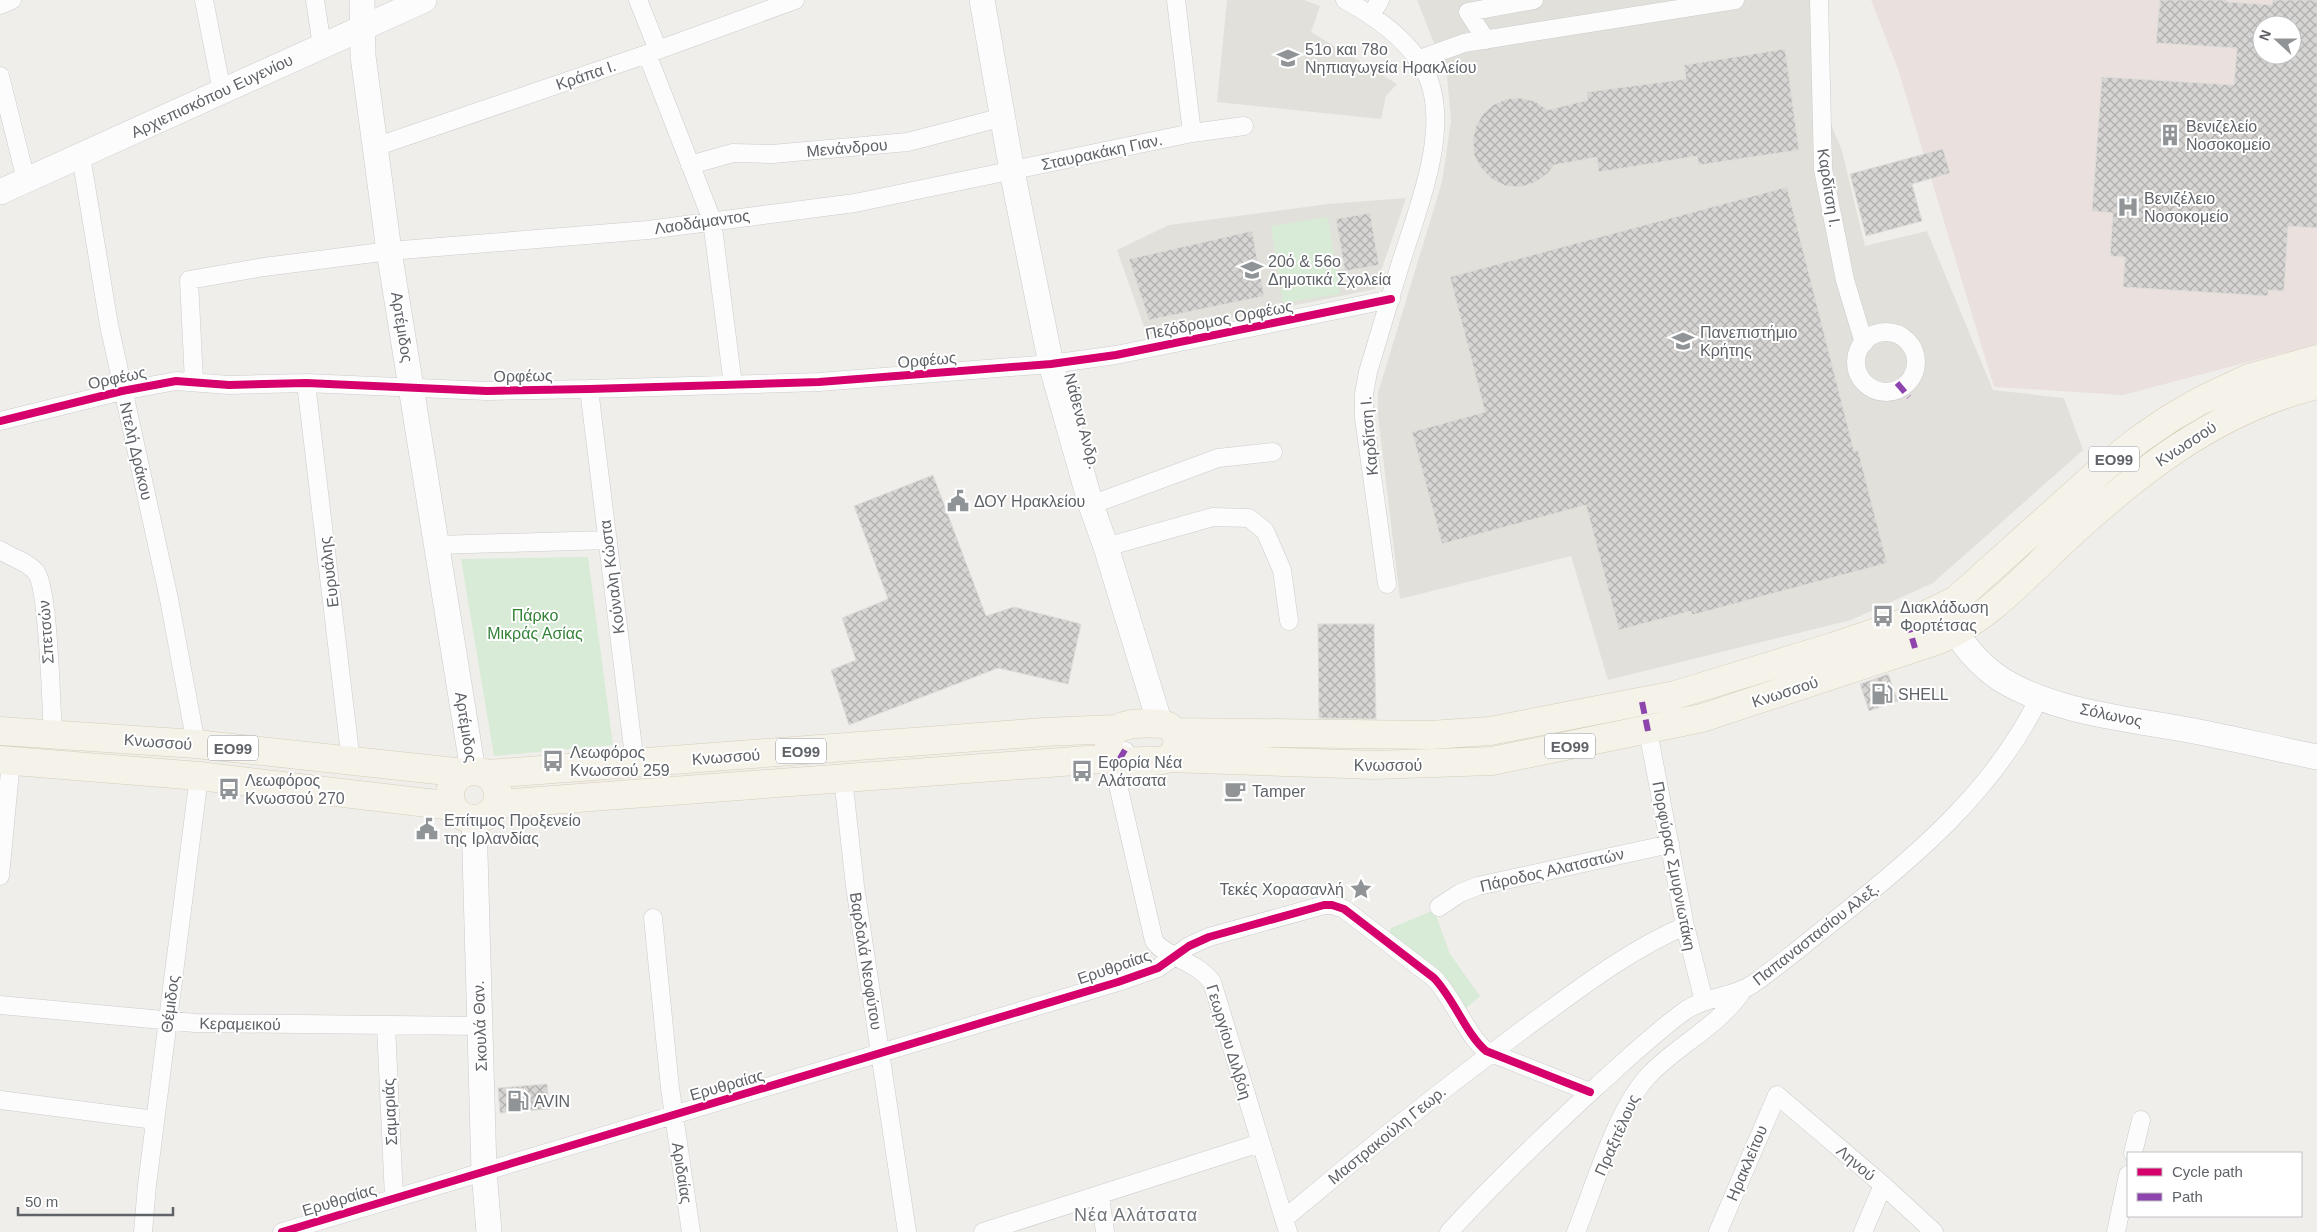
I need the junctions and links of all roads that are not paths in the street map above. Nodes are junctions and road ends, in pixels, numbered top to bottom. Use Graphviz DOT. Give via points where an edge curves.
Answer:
graph roads {
  1 [pos="12,0"];
  2 [pos="204,0"];
  3 [pos="315,0"];
  4 [pos="362,0"];
  5 [pos="424,0"];
  6 [pos="638,0"];
  7 [pos="795,0"];
  8 [pos="982,0"];
  9 [pos="1176,0"];
  10 [pos="1345,0"];
  11 [pos="1380,0"];
  12 [pos="1534,0"];
  13 [pos="1735,0"];
  14 [pos="1819,0"];
  15 [pos="0,4"];
  16 [pos="1371,15"];
  17 [pos="361,28"];
  18 [pos="1486,40"];
  19 [pos="322,46"];
  20 [pos="652,52"];
  21 [pos="1417,60"];
  22 [pos="0,76"];
  23 [pos="222,92"];
  24 [pos="1002,117"];
  25 [pos="1244,126"];
  26 [pos="1192,133"];
  27 [pos="375,147"];
  28 [pos="81,156"];
  29 [pos="690,164"];
  30 [pos="1012,171"];
  31 [pos="26,180"];
  32 [pos="0,192"];
  33 [pos="712,220"];
  34 [pos="389,251"];
  35 [pos="1390,299"];
  36 [pos="1864,342"];
  37 [pos="2317,359"];
  38 [pos="1051,364"];
  39 [pos="194,382"];
  40 [pos="306,383"];
  41 [pos="733,385"];
  42 [pos="2317,385"];
  43 [pos="412,389"];
  44 [pos="589,389"];
  45 [pos="122,390"];
  46 [pos="0,421"];
  47 [pos="1273,452"];
  48 [pos="1091,505"];
  49 [pos="608,540"];
  50 [pos="437,545"];
  51 [pos="1106,547"];
  52 [pos="0,550"];
  53 [pos="1387,584"];
  54 [pos="1942,608"];
  55 [pos="1289,621"];
  56 [pos="1956,633"];
  57 [pos="2039,698"];
  58 [pos="1168,728"];
  59 [pos="0,731"];
  60 [pos="1648,731"];
  61 [pos="53,735"];
  62 [pos="196,744"];
  63 [pos="1119,750"];
  64 [pos="2317,757"];
  65 [pos="1169,758"];
  66 [pos="6,760"];
  67 [pos="351,762"];
  68 [pos="634,764"];
  69 [pos="475,773"];
  70 [pos="199,776"];
  71 [pos="843,778"];
  72 [pos="497,804"];
  73 [pos="463,812"];
  74 [pos="1670,844"];
  75 [pos="0,876"];
  76 [pos="1439,907"];
  77 [pos="653,918"];
  78 [pos="1685,926"];
  79 [pos="1176,955"];
  80 [pos="1743,990"];
  81 [pos="1704,1001"];
  82 [pos="0,1005"];
  83 [pos="168,1022"];
  84 [pos="386,1026"];
  85 [pos="480,1026"];
  86 [pos="1492,1053"];
  87 [pos="880,1054"];
  88 [pos="1590,1092"];
  89 [pos="1777,1095"];
  90 [pos="0,1100"];
  91 [pos="674,1115"];
  92 [pos="155,1120"];
  93 [pos="2140,1120"];
  94 [pos="1260,1143"];
  95 [pos="2133,1152"];
  96 [pos="484,1171"];
  97 [pos="2127,1180"];
  98 [pos="1883,1185"];
  99 [pos="1100,1196"];
  100 [pos="394,1198"];
  101 [pos="1286,1226"];
  102 [pos="143,1232"];
  103 [pos="282,1232"];
  104 [pos="489,1232"];
  105 [pos="691,1232"];
  106 [pos="907,1232"];
  107 [pos="983,1232"];
  108 [pos="1105,1232"];
  109 [pos="1449,1232"];
  110 [pos="1576,1232"];
  111 [pos="1718,1232"];
  112 [pos="1863,1232"];
  113 [pos="1934,1232"];
  114 [pos="2116,1232"];
  1 -- 15 [label="street"];
  2 -- 23 [label="street"];
  3 -- 19 [label="street"];
  4 -- 17 [label="street, Αρτέμιδος"];
  5 -- 17 [label="street, Αρχιεπισκόπου Ευγενίου"];
  6 -- 20 [label="street"];
  7 -- 20 [label="street, Κράπα Ι."];
  8 -- 24 [label="street, Νάθενα Ανδρ."];
  9 -- 26 [label="street"];
  10 -- 16 [label="street, Καρδίτση Ι."];
  11 -- 16 [label="street"];
  12 -- 18 [label="street" via="1468,12"];
  13 -- 18 [label="street"];
  14 -- 36 [label="street, Καρδίτση Ι." via="1823,169 1845,280"];
  16 -- 21 [label="street, Καρδίτση Ι." via="1394,34"];
  17 -- 19 [label="street, Αρχιεπισκόπου Ευγενίου"];
  17 -- 27 [label="street, Αρτέμιδος"];
  18 -- 21 [label="street" via="1464,43"];
  19 -- 23 [label="street, Αρχιεπισκόπου Ευγενίου"];
  20 -- 27 [label="street, Κράπα Ι."];
  20 -- 29 [label="street"];
  21 -- 35 [label="street, Καρδίτση Ι." via="1433,94 1434,138 1418,208"];
  22 -- 31 [label="street"];
  23 -- 28 [label="street, Αρχιεπισκόπου Ευγενίου"];
  24 -- 29 [label="street, Μενάνδρου" via="908,142 772,154 733,153"];
  24 -- 30 [label="street, Νάθενα Ανδρ."];
  25 -- 26 [label="street, Σταυρακάκη Γιαν."];
  26 -- 30 [label="street, Σταυρακάκη Γιαν."];
  27 -- 34 [label="street, Αρτέμιδος"];
  28 -- 31 [label="street, Αρχιεπισκόπου Ευγενίου"];
  28 -- 45 [label="street, Ντελή Δράκου"];
  29 -- 33 [label="street"];
  30 -- 33 [label="street, Λαοδάμαντος" via="856,203"];
  30 -- 38 [label="street, Νάθενα Ανδρ."];
  31 -- 32 [label="street, Αρχιεπισκόπου Ευγενίου"];
  33 -- 34 [label="street, Λαοδάμαντος" via="648,230"];
  33 -- 41 [label="street"];
  34 -- 39 [label="street" via="189,280"];
  34 -- 43 [label="street, Αρτέμιδος"];
  35 -- 38 [label="street, Πεζόδρομος Ορφέως" via="1116,355"];
  35 -- 53 [label="street, Καρδίτση Ι." via="1368,372 1363,405"];
  36 -- 36 [label="street" via="1886,332 1900,336 1911,345 1917,364 1903,390 1882,393 1864,384 1856,365"];
  37 -- 54 [label="main road, Κνωσσού / ΕΟ99" via="2233,385 2156,428 2088,480 1974,586"];
  38 -- 41 [label="street, Ορφέως" via="819,382"];
  38 -- 48 [label="street, Νάθενα Ανδρ."];
  39 -- 40 [label="street, Ορφέως" via="229,385"];
  39 -- 45 [label="street, Ορφέως" via="176,381"];
  40 -- 43 [label="street, Ορφέως"];
  40 -- 67 [label="street, Ευρυάλης"];
  41 -- 44 [label="street, Ορφέως"];
  42 -- 56 [label="main road, Κνωσσού / ΕΟ99" via="2256,404 2218,422 2177,448 2134,478 1989,610"];
  43 -- 44 [label="street, Ορφέως"];
  43 -- 50 [label="street, Αρτέμιδος"];
  44 -- 49 [label="street, Κούναλη Κώστα"];
  45 -- 46 [label="street, Ορφέως"];
  45 -- 62 [label="street, Ντελή Δράκου" via="164,574"];
  47 -- 48 [label="street" via="1218,458"];
  48 -- 51 [label="street, Νάθενα Ανδρ."];
  49 -- 50 [label="street"];
  49 -- 68 [label="street, Κούναλη Κώστα"];
  50 -- 69 [label="street, Αρτέμιδος"];
  51 -- 55 [label="street" via="1213,517 1249,518 1265,531 1282,570"];
  51 -- 58 [label="street, Νάθενα Ανδρ."];
  52 -- 61 [label="street, Σπετσών" via="30,567 41,583"];
  54 -- 56 [label="street, Σόλωνος"];
  54 -- 58 [label="main road, Κνωσσού / ΕΟ99" via="1718,683 1642,702 1514,727 1440,735"];
  56 -- 57 [label="street, Σόλωνος" via="1966,650 1991,672"];
  56 -- 60 [label="main road, Κνωσσού / ΕΟ99" via="1719,714"];
  57 -- 64 [label="street, Σόλωνος"];
  57 -- 80 [label="street, Παπαναστασίου Αλεξ." via="2006,755 1944,827 1880,886"];
  58 -- 63 [label="main road, ΕΟ99" via="1123,725"];
  58 -- 65 [label="main road" via="1177,748"];
  59 -- 61 [label="main road, Κνωσσού / ΕΟ99"];
  60 -- 65 [label="main road, Κνωσσού / ΕΟ99" via="1475,763 1333,764"];
  60 -- 74 [label="street, Πορφύρας Σμυρνιωτάκη"];
  61 -- 62 [label="main road, Κνωσσού / ΕΟ99"];
  62 -- 67 [label="main road, Κνωσσού / ΕΟ99"];
  63 -- 65 [label="main road, ΕΟ99" via="1135,762"];
  63 -- 68 [label="main road, Κνωσσού / ΕΟ99" via="1044,732"];
  63 -- 71 [label="main road, Κνωσσού / ΕΟ99"];
  63 -- 79 [label="street, Γεωργίου Διλβόη" via="1118,785 1152,935 1160,947"];
  66 -- 70 [label="main road, Κνωσσού / ΕΟ99"];
  66 -- 75 [label="street"];
  67 -- 69 [label="main road, Κνωσσού / ΕΟ99"];
  68 -- 69 [label="main road, Κνωσσού / ΕΟ99"];
  69 -- 72 [label="main road" via="496,785"];
  69 -- 73 [label="main road" via="457,778 451,790"];
  70 -- 73 [label="main road, Κνωσσού / ΕΟ99"];
  70 -- 83 [label="street, Θέμιδος"];
  71 -- 72 [label="main road, Κνωσσού / ΕΟ99"];
  71 -- 87 [label="street, Βαρδαλά Νεοφύτου"];
  72 -- 73 [label="main road" via="490,814"];
  73 -- 85 [label="street, Σκουλά Θαν."];
  74 -- 76 [label="street, Πάροδος Αλατσατών" via="1478,886"];
  74 -- 78 [label="street, Πορφύρας Σμυρνιωτάκη"];
  77 -- 91 [label="street, Αριδαίας"];
  78 -- 81 [label="street, Πορφύρας Σμυρνιωτάκη"];
  78 -- 86 [label="street, Μαστρακούλη Γεωρ." via="1642,948"];
  79 -- 86 [label="street" via="1189,946 1223,933 1324,905 1337,906 1434,978 1477,1041"];
  79 -- 87 [label="street, Ερυθραίας" via="1158,968 1118,982"];
  79 -- 94 [label="street, Γεωργίου Διλβόη" via="1196,966 1212,982"];
  80 -- 81 [label="street, Παπαναστασίου Αλεξ."];
  80 -- 110 [label="street, Πραξιτέλους" via="1723,1014 1659,1066 1634,1093"];
  81 -- 88 [label="street, Παπαναστασίου Αλεξ." via="1685,1011"];
  82 -- 83 [label="street, Κεραμεικού"];
  83 -- 84 [label="street, Κεραμεικού"];
  83 -- 92 [label="street, Θέμιδος"];
  84 -- 85 [label="street, Κεραμεικού"];
  84 -- 100 [label="street, Σαμαριάς"];
  85 -- 96 [label="street, Σκουλά Θαν."];
  86 -- 88 [label="street"];
  86 -- 101 [label="street, Μαστρακούλη Γεωρ." via="1398,1125"];
  87 -- 91 [label="street, Ερυθραίας"];
  87 -- 106 [label="street, Βαρδαλά Νεοφύτου"];
  88 -- 109 [label="street, Παπαναστασίου Αλεξ." via="1513,1164"];
  89 -- 98 [label="street, Ληνού"];
  89 -- 111 [label="street, Ηρακλείτου"];
  90 -- 92 [label="street"];
  91 -- 96 [label="street, Ερυθραίας"];
  91 -- 105 [label="street, Αριδαίας"];
  92 -- 102 [label="street, Θέμιδος"];
  93 -- 95 [label="street"];
  94 -- 99 [label="street"];
  94 -- 101 [label="street, Γεωργίου Διλβόη"];
  96 -- 100 [label="street, Ερυθραίας"];
  96 -- 104 [label="street, Σκουλά Θαν."];
  97 -- 114 [label="street"];
  98 -- 112 [label="street"];
  98 -- 113 [label="street, Ληνού"];
  99 -- 107 [label="street"];
  99 -- 108 [label="street"];
  100 -- 103 [label="street, Ερυθραίας"];
}
